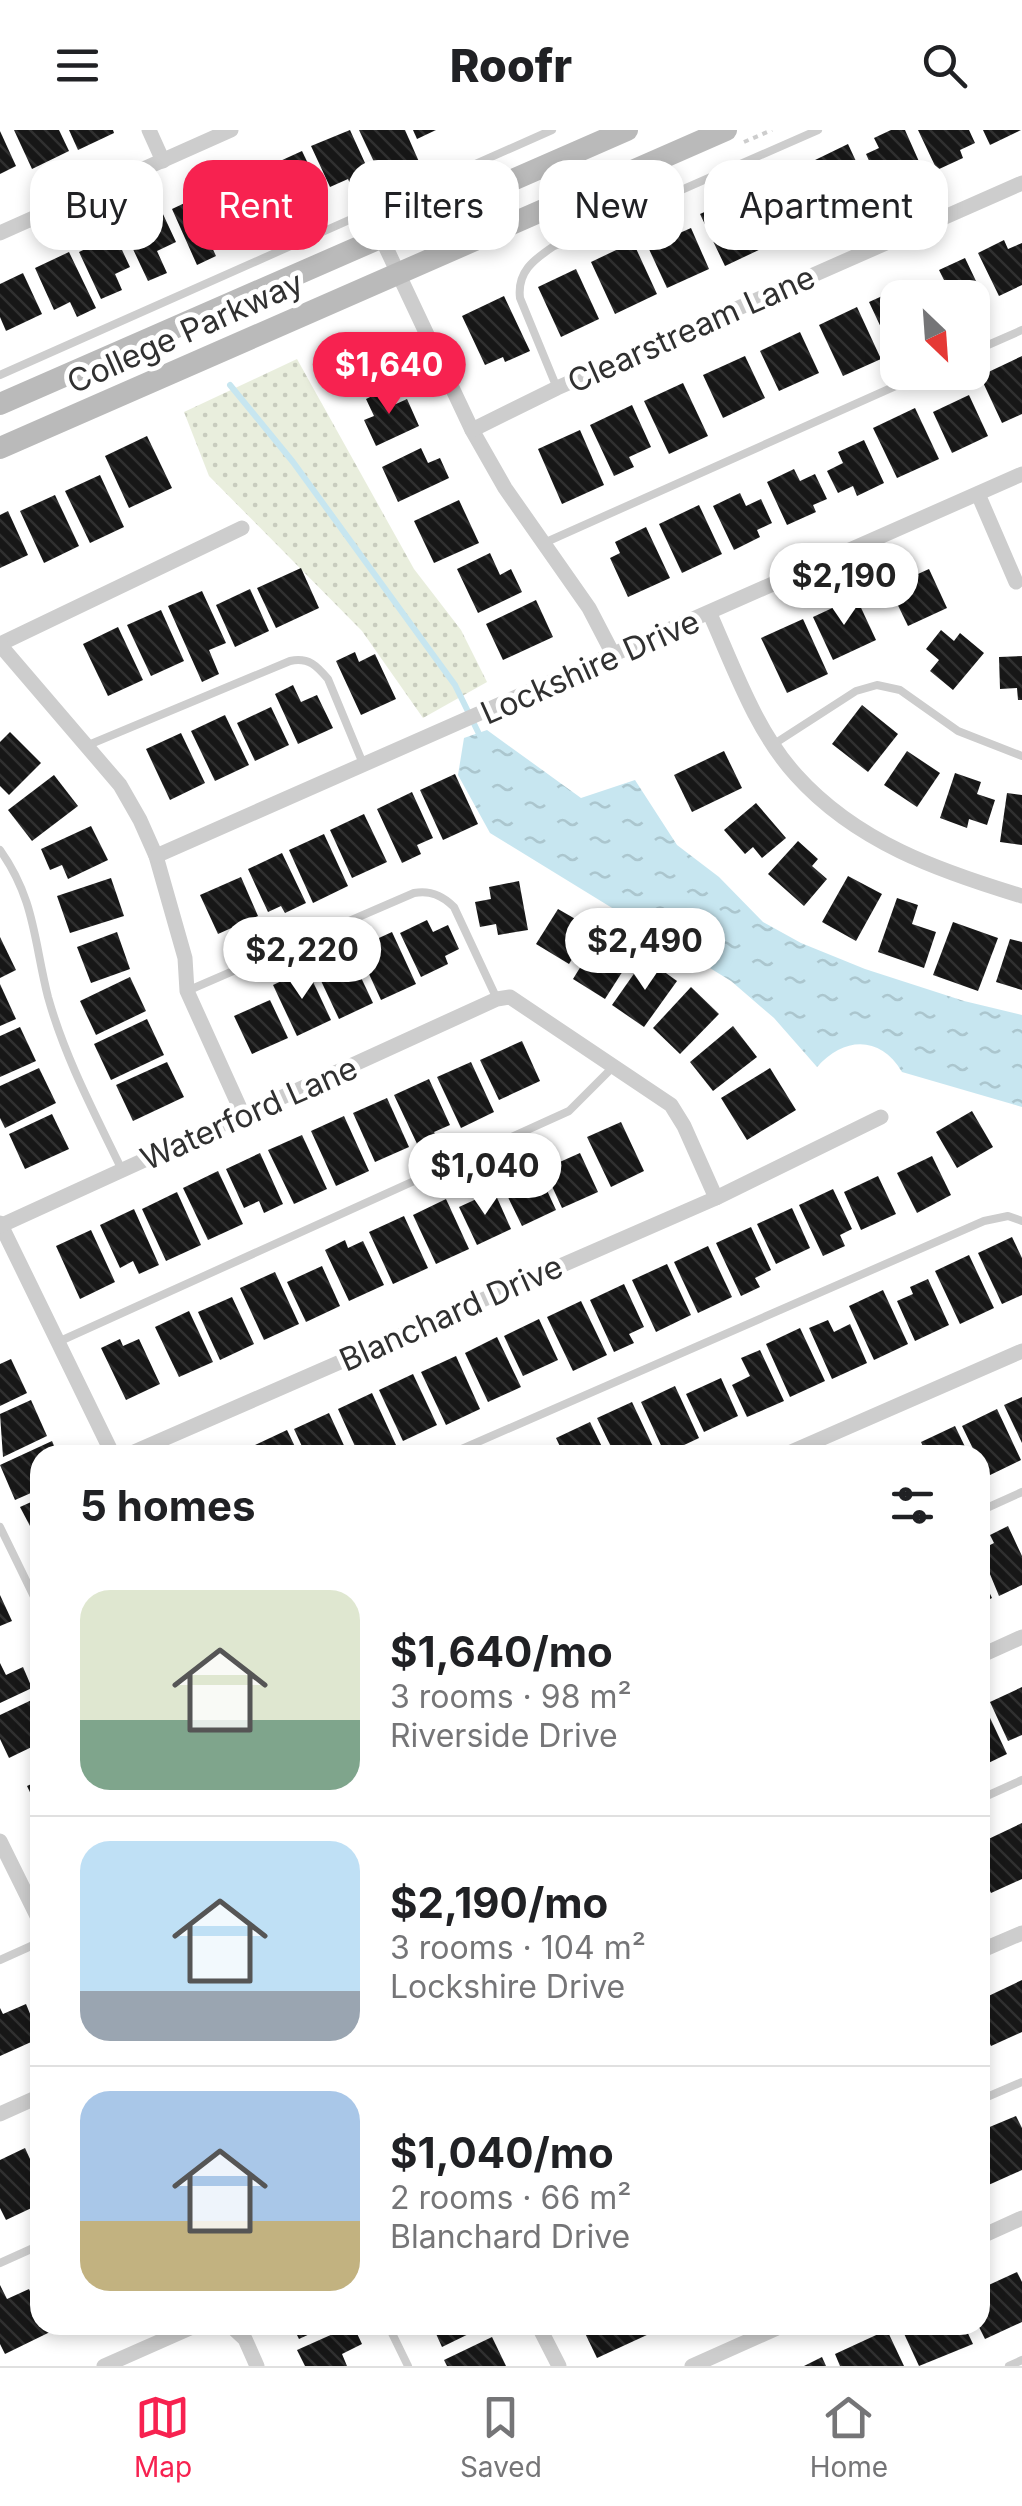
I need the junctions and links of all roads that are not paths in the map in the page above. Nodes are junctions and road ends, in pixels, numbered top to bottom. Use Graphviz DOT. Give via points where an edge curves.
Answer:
graph roads {
  1 [pos="149,130"];
  2 [pos="232,130"];
  3 [pos="552,130"];
  4 [pos="627,130"];
  5 [pos="726,130"];
  6 [pos="818,130"];
  7 [pos="163,160"];
  8 [pos="163,161"];
  9 [pos="519,177"];
  10 [pos="1022,183"];
  11 [pos="30,220"];
  12 [pos="0,233"];
  13 [pos="351,250"];
  14 [pos="387,250"];
  15 [pos="399,274"];
  16 [pos="1022,330"];
  17 [pos="990,344"];
  18 [pos="0,374"];
  19 [pos="557,388"];
  20 [pos="887,390"];
  21 [pos="0,404"];
  22 [pos="472,430"];
  23 [pos="0,448"];
  24 [pos="1022,474"];
  25 [pos="978,494"];
  26 [pos="242,528"];
  27 [pos="544,543"];
  28 [pos="1016,582"];
  29 [pos="710,614"];
  30 [pos="0,644"];
  31 [pos="614,656"];
  32 [pos="774,744"];
  33 [pos="86,746"];
  34 [pos="1022,756"];
  35 [pos="365,766"];
  36 [pos="0,850"];
  37 [pos="156,856"];
  38 [pos="1022,896"];
  39 [pos="187,991"];
  40 [pos="497,999"];
  41 [pos="614,1066"];
  42 [pos="244,1117"];
  43 [pos="882,1118"];
  44 [pos="122,1170"];
  45 [pos="716,1198"];
  46 [pos="1022,1222"];
  47 [pos="0,1225"];
  48 [pos="58,1342"];
  49 [pos="1022,1350"];
  50 [pos="109,1445"];
  51 [pos="150,1445"];
  52 [pos="471,1445"];
  53 [pos="807,1445"];
  54 [pos="1022,1492"];
  55 [pos="990,1506"];
  56 [pos="0,1528"];
  57 [pos="30,1590"];
  58 [pos="1022,1638"];
  59 [pos="990,1652"];
  60 [pos="1022,1780"];
  61 [pos="990,1794"];
  62 [pos="0,1841"];
  63 [pos="30,1902"];
  64 [pos="1022,1933"];
  65 [pos="30,1946"];
  66 [pos="990,1947"];
  67 [pos="0,1960"];
  68 [pos="1022,2082"];
  69 [pos="990,2096"];
  70 [pos="30,2100"];
  71 [pos="0,2114"];
  72 [pos="1022,2218"];
  73 [pos="990,2232"];
  74 [pos="30,2250"];
  75 [pos="0,2263"];
  76 [pos="174,2335"];
  77 [pos="240,2335"];
  78 [pos="393,2335"];
  79 [pos="543,2335"];
  80 [pos="762,2335"];
  81 [pos="1022,2360"];
  82 [pos="104,2366"];
  83 [pos="257,2366"];
  84 [pos="408,2366"];
  85 [pos="558,2366"];
  86 [pos="692,2366"];
  87 [pos="1009,2366"];
  1 -- 7 [label="street"];
  2 -- 8 [label="street"];
  3 -- 18 [label="lane"];
  4 -- 9 [label="main road, College Parkway"];
  5 -- 15 [label="main road, College Parkway"];
  6 -- 19 [label="lane" via="554,246 528,265 520,298"];
  10 -- 19 [label="street, Clearstream Lane"];
  11 -- 12 [label="street"];
  13 -- 21 [label="main road, College Parkway"];
  14 -- 15 [label="street"];
  15 -- 22 [label="street"];
  15 -- 23 [label="main road, College Parkway"];
  16 -- 17 [label="lane"];
  19 -- 22 [label="street, Clearstream Lane"];
  20 -- 27 [label="lane"];
  22 -- 27 [label="street"];
  24 -- 25 [label="street, Lockshire Drive"];
  25 -- 28 [label="street"];
  25 -- 29 [label="street, Lockshire Drive"];
  26 -- 30 [label="street"];
  27 -- 31 [label="street"];
  29 -- 31 [label="street, Lockshire Drive"];
  29 -- 32 [label="street"];
  30 -- 33 [label="street"];
  31 -- 35 [label="street, Lockshire Drive"];
  32 -- 34 [label="lane" via="856,690 877,685 900,690 958,731"];
  32 -- 38 [label="street" via="794,774 869,836 913,859"];
  33 -- 35 [label="lane" via="304,660 328,679"];
  33 -- 37 [label="street" via="120,785"];
  35 -- 37 [label="street, Lockshire Drive"];
  36 -- 44 [label="lane" via="31,910 48,996 70,1059"];
  37 -- 39 [label="street"];
  39 -- 40 [label="lane" via="426,891 454,906"];
  39 -- 42 [label="street"];
  40 -- 41 [label="street" via="520,1002"];
  40 -- 42 [label="street, Waterford Lane"];
  41 -- 45 [label="street" via="671,1105"];
  41 -- 48 [label="lane" via="569,1111"];
  42 -- 44 [label="street, Waterford Lane"];
  43 -- 45 [label="street, Blanchard Drive"];
  44 -- 47 [label="street, Waterford Lane"];
  45 -- 51 [label="street, Blanchard Drive"];
  46 -- 52 [label="lane" via="1008,1216 984,1220"];
  47 -- 48 [label="street"];
  48 -- 50 [label="street"];
  49 -- 53 [label="street"];
  54 -- 55 [label="lane"];
  56 -- 57 [label="lane"];
  58 -- 59 [label="street"];
  60 -- 61 [label="lane"];
  62 -- 63 [label="street"];
  64 -- 66 [label="street"];
  65 -- 67 [label="lane"];
  68 -- 69 [label="lane"];
  70 -- 71 [label="street"];
  72 -- 73 [label="street"];
  74 -- 75 [label="lane"];
  76 -- 82 [label="street"];
  77 -- 83 [label="street"];
  78 -- 84 [label="lane"];
  79 -- 85 [label="street"];
  80 -- 86 [label="street"];
  81 -- 87 [label="lane"];
}
